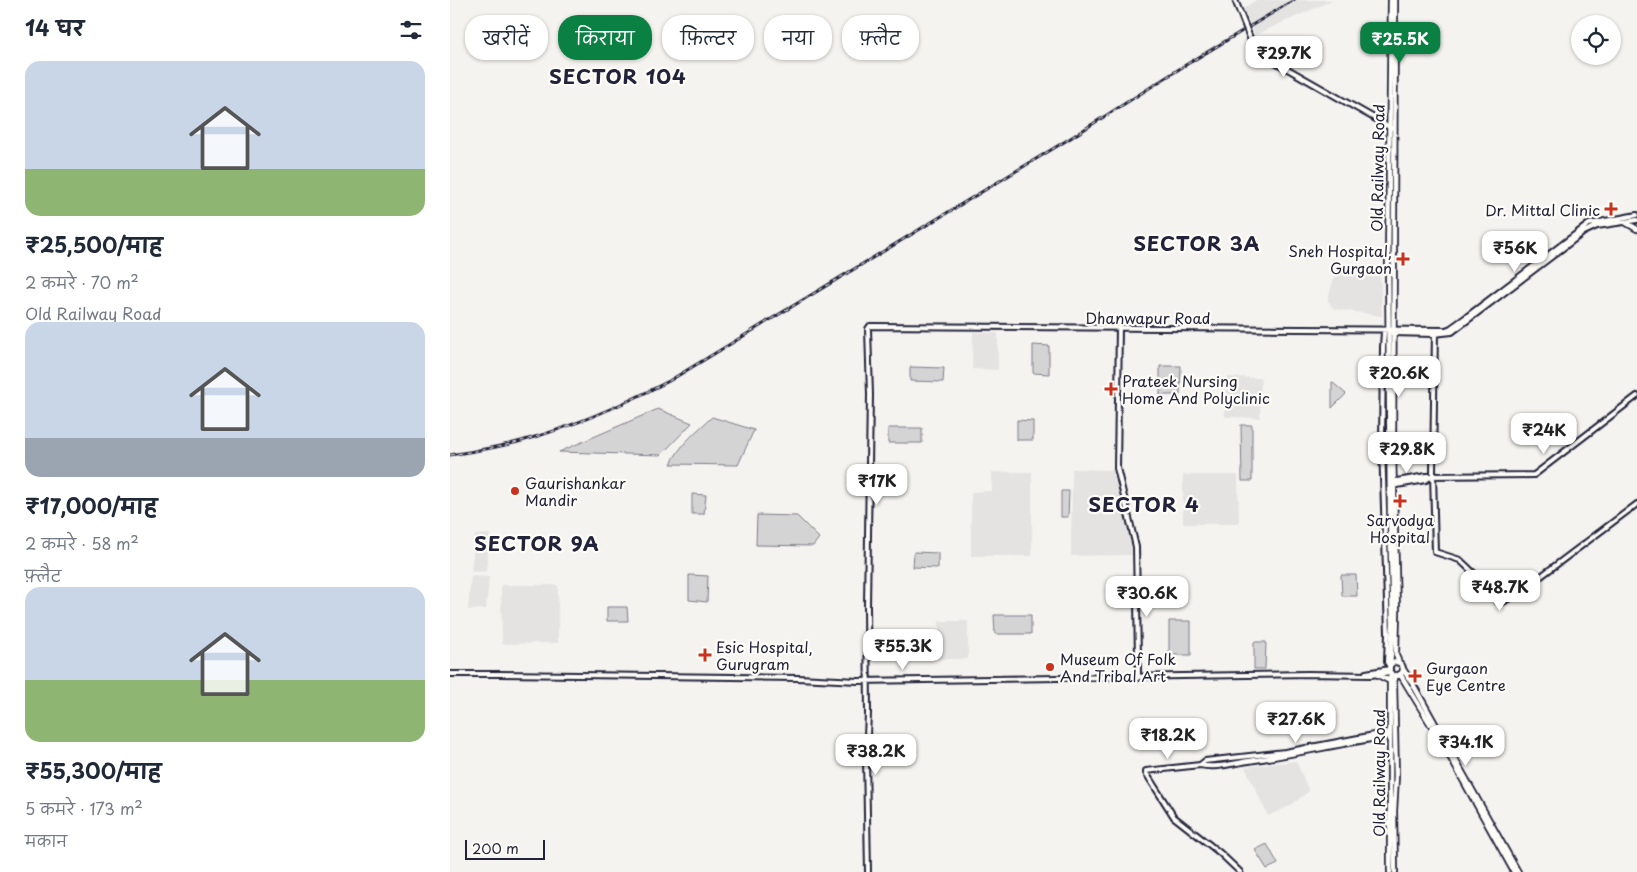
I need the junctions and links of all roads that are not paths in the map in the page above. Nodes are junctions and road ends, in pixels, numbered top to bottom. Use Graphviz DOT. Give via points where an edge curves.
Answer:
graph roads {
  1 [pos="1235,0"];
  2 [pos="1391,0"];
  3 [pos="1395,0"];
  4 [pos="1392,129"];
  5 [pos="1637,215"];
  6 [pos="1637,220"];
  7 [pos="1625,222"];
  8 [pos="1637,229"];
  9 [pos="1118,328"];
  10 [pos="1390,331"];
  11 [pos="1434,332"];
  12 [pos="1383,344"];
  13 [pos="1389,344"];
  14 [pos="1637,396"];
  15 [pos="1431,477"];
  16 [pos="1391,484"];
  17 [pos="1637,504"];
  18 [pos="1384,523"];
  19 [pos="1390,523"];
  20 [pos="1399,663"];
  21 [pos="1394,671"];
  22 [pos="450,674"];
  23 [pos="1357,674"];
  24 [pos="1376,674"];
  25 [pos="1138,678"];
  26 [pos="868,680"];
  27 [pos="1390,681"];
  28 [pos="1438,733"];
  29 [pos="1390,734"];
  30 [pos="868,872"];
  31 [pos="1240,872"];
  32 [pos="1390,872"];
  33 [pos="1395,872"];
  34 [pos="1514,872"];
  35 [pos="1518,872"];
  1 -- 4 [label="street, bridge" via="1252,44 1258,51"];
  2 -- 4 [label="main road, Old Railway Road"];
  3 -- 4 [label="main road, Old Railway Road"];
  4 -- 10 [label="main road, Old Railway Road"];
  5 -- 11 [label="street" via="1589,224 1451,328"];
  6 -- 7 [label="street"];
  7 -- 8 [label="main road"];
  7 -- 11 [label="street" via="1597,226 1584,232 1454,331"];
  9 -- 10 [label="street, Dhanwapur Road"];
  9 -- 25 [label="street" via="1117,468 1136,543"];
  9 -- 26 [label="street, Dhanwapur Road" via="871,325 868,329"];
  10 -- 11 [label="street, Dhanwapur Road"];
  10 -- 12 [label="street"];
  10 -- 13 [label="main road, Old Railway Road"];
  10 -- 16 [label="main road, Old Railway Road"];
  11 -- 15 [label="street"];
  12 -- 13 [label="street"];
  12 -- 18 [label="street"];
  13 -- 16 [label="main road, Old Railway Road"];
  14 -- 15 [label="street" via="1534,475"];
  15 -- 16 [label="street"];
  15 -- 17 [label="street" via="1435,552 1460,560 1501,602 1520,592"];
  16 -- 19 [label="main road, Old Railway Road"];
  16 -- 20 [label="main road, Old Railway Road" via="1396,655"];
  18 -- 19 [label="street"];
  18 -- 21 [label="street" via="1386,662"];
  19 -- 21 [label="main road, Old Railway Road"];
  20 -- 21 [label="main road"];
  20 -- 21 [label="main road" via="1393,663"];
  21 -- 23 [label="street"];
  21 -- 24 [label="street"];
  21 -- 27 [label="main road, Old Railway Road"];
  21 -- 28 [label="main road"];
  21 -- 33 [label="main road, Old Railway Road"];
  22 -- 26 [label="street"];
  23 -- 24 [label="street"];
  23 -- 25 [label="street"];
  24 -- 27 [label="main road"];
  25 -- 26 [label="street"];
  26 -- 30 [label="street"];
  27 -- 29 [label="main road, Old Railway Road"];
  28 -- 34 [label="main road"];
  28 -- 35 [label="main road"];
  29 -- 31 [label="street" via="1302,753 1206,767 1148,770 1146,773 1174,817"];
  29 -- 32 [label="main road, Old Railway Road"];
}
